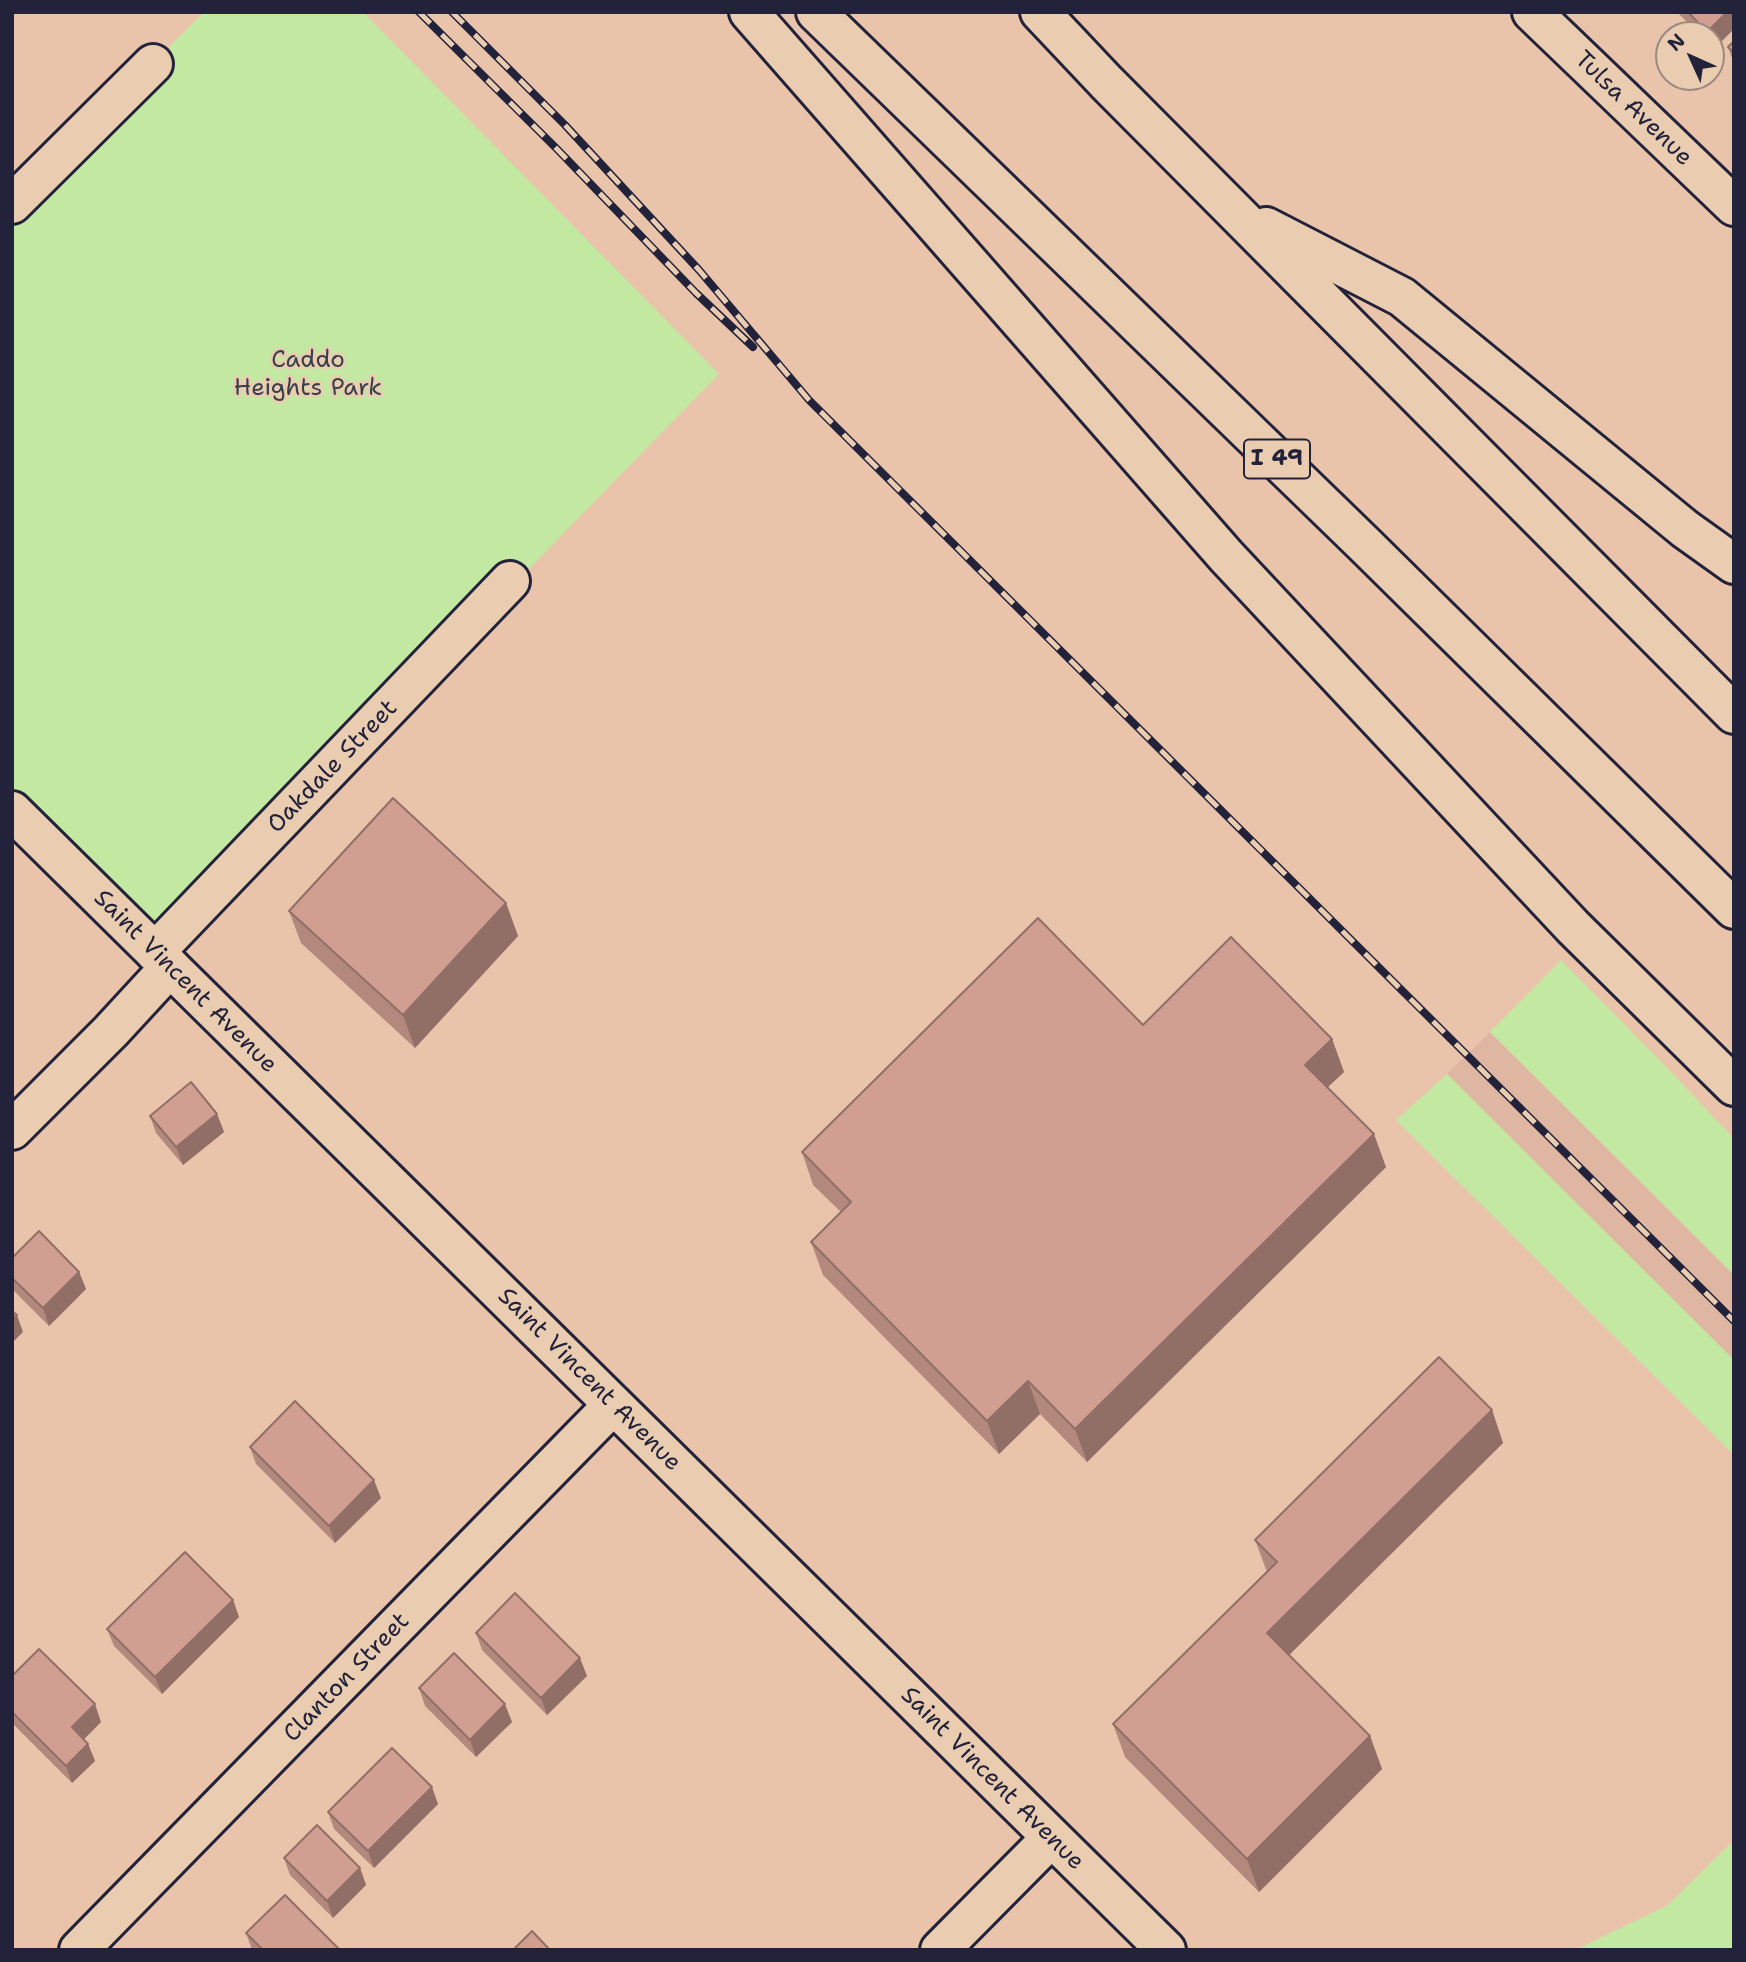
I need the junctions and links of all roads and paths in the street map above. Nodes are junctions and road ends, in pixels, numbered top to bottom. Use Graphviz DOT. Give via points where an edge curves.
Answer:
graph roads {
  1 [pos="749,12"];
  2 [pos="816,12"];
  3 [pos="1040,12"];
  4 [pos="1532,12"];
  5 [pos="153,64"];
  6 [pos="12,204"];
  7 [pos="1734,206"];
  8 [pos="1234,210"];
  9 [pos="1734,564"];
  10 [pos="510,581"];
  11 [pos="1734,715"];
  12 [pos="12,811"];
  13 [pos="1734,909"];
  14 [pos="163,960"];
  15 [pos="1734,1086"];
  16 [pos="12,1130"];
  17 [pos="613,1405"];
  18 [pos="1051,1838"];
  19 [pos="79,1950"];
  20 [pos="940,1950"];
  21 [pos="1166,1950"];
  1 -- 15 [label="main road" via="1226,556 1573,927"];
  2 -- 13 [label="main road, I 49"];
  3 -- 8 [label="main road"];
  4 -- 7 [label="main road, Tulsa Avenue"];
  5 -- 6 [label="main road"];
  8 -- 9 [label="main road" via="1402,297"];
  8 -- 11 [label="main road"];
  10 -- 14 [label="main road, Oakdale Street"];
  12 -- 14 [label="main road, Saint Vincent Avenue"];
  14 -- 16 [label="main road, Oakdale Street" via="111,1031"];
  14 -- 17 [label="main road, Saint Vincent Avenue"];
  17 -- 18 [label="main road, Saint Vincent Avenue"];
  17 -- 19 [label="main road, Clanton Street"];
  18 -- 20 [label="main road"];
  18 -- 21 [label="main road, Saint Vincent Avenue"];
}
